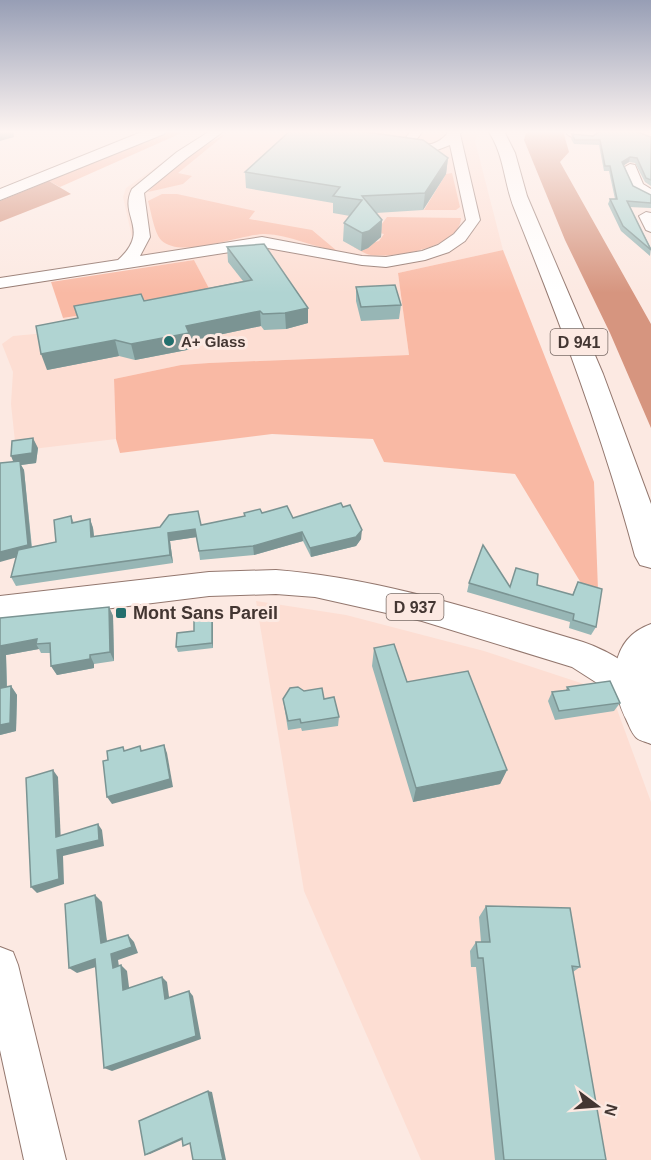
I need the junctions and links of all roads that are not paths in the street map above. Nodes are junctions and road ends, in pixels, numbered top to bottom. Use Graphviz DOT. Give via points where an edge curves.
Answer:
graph roads {
  1 [pos="24,185"];
  2 [pos="145,185"];
  3 [pos="466,185"];
  4 [pos="514,185"];
  5 [pos="531,185"];
  6 [pos="637,185"];
  7 [pos="0,195"];
  8 [pos="651,195"];
  9 [pos="144,235"];
  10 [pos="164,258"];
  11 [pos="123,264"];
  12 [pos="0,283"];
  13 [pos="637,439"];
  14 [pos="651,556"];
  15 [pos="0,609"];
  16 [pos="645,645"];
  17 [pos="583,656"];
  18 [pos="642,710"];
  19 [pos="0,965"];
  20 [pos="45,1160"];
  1 -- 7 [label="highway"];
  2 -- 9 [label="street" via="136,192"];
  3 -- 10 [label="street" via="473,220 454,244 432,255 378,262 262,242"];
  4 -- 14 [label="highway, D 941" via="598,389 633,489"];
  5 -- 13 [label="highway, D 941"];
  6 -- 8 [label="street"];
  9 -- 10 [label="street"];
  9 -- 11 [label="street"];
  10 -- 11 [label="street"];
  11 -- 12 [label="street"];
  15 -- 17 [label="main road, D 937" via="209,584 305,584 422,608"];
  16 -- 17 [label="main road, D 937" via="625,656"];
  16 -- 18 [label="highway" via="632,671"];
  17 -- 18 [label="main road, D 937" via="620,679"];
  19 -- 20 [label="street"];
}
